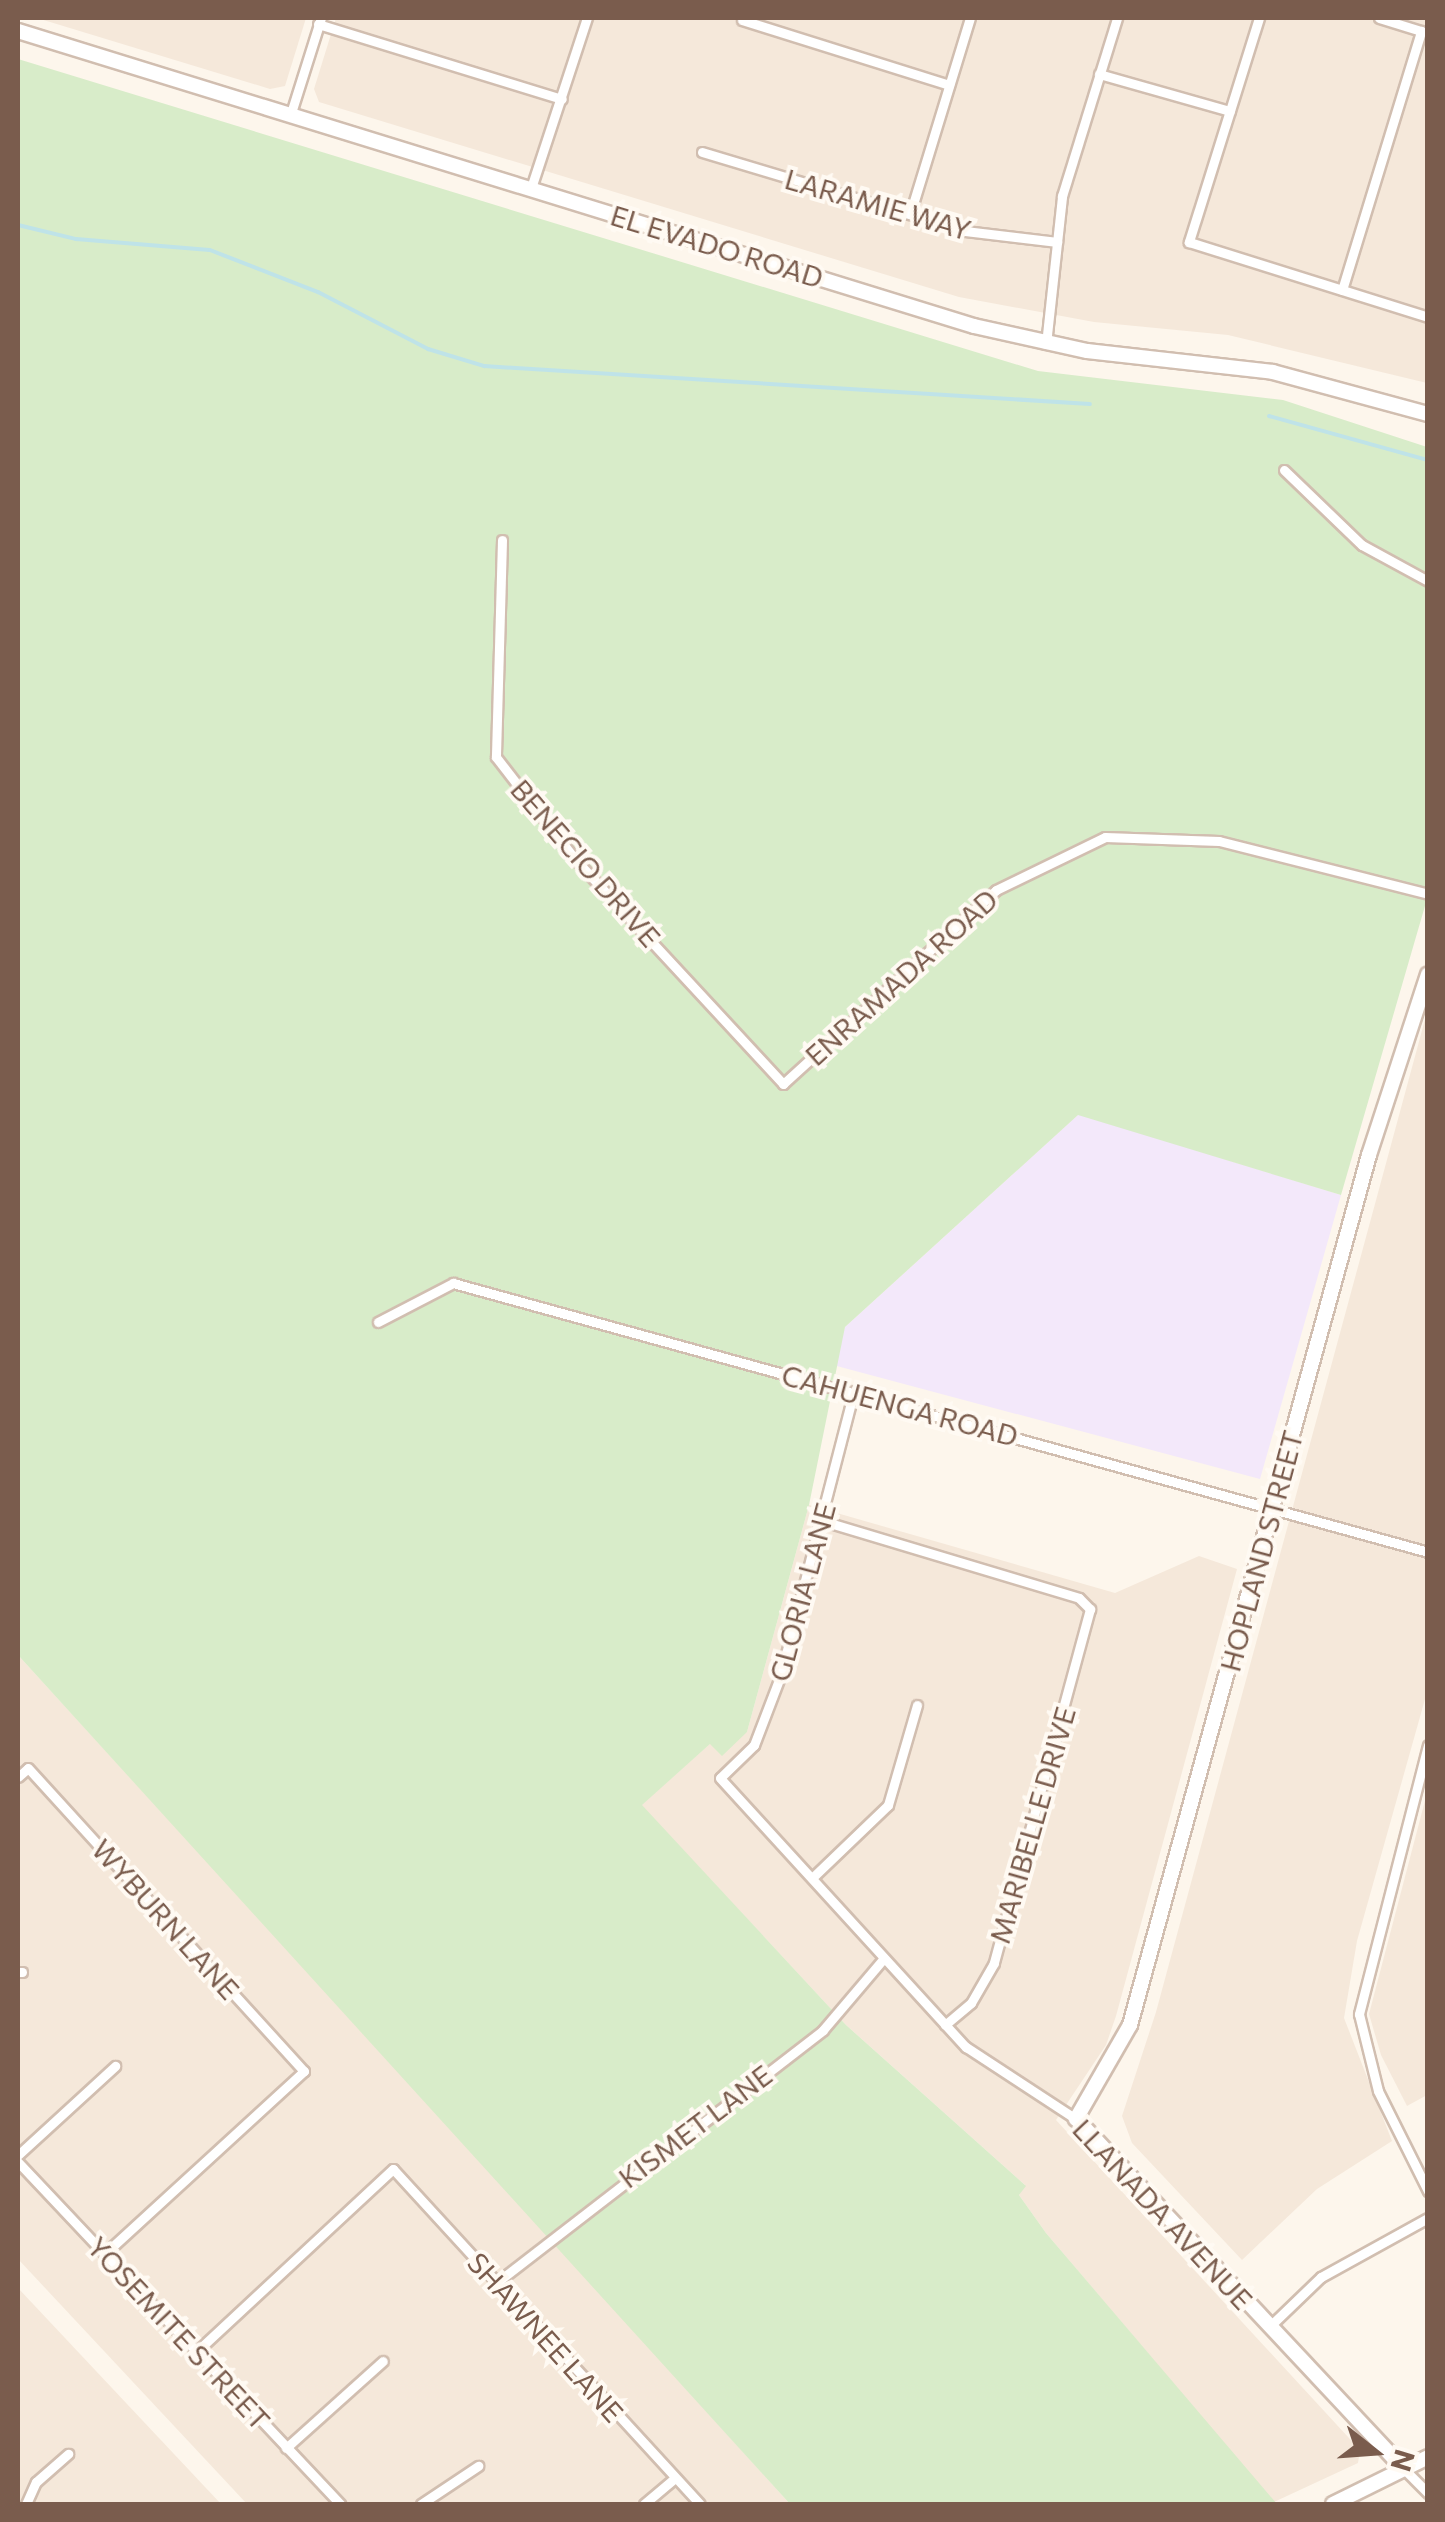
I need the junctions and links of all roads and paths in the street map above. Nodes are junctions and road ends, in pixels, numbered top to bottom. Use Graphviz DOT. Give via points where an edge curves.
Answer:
graph roads {
  1 [pos="587,18"];
  2 [pos="970,18"];
  3 [pos="1117,18"];
  4 [pos="1259,18"];
  5 [pos="1378,18"];
  6 [pos="742,20"];
  7 [pos="320,21"];
  8 [pos="18,31"];
  9 [pos="1099,74"];
  10 [pos="949,85"];
  11 [pos="562,100"];
  12 [pos="1230,112"];
  13 [pos="291,113"];
  14 [pos="702,152"];
  15 [pos="531,188"];
  16 [pos="910,214"];
  17 [pos="1057,242"];
  18 [pos="1342,290"];
  19 [pos="1428,317"];
  20 [pos="1046,344"];
  21 [pos="1428,414"];
  22 [pos="1284,470"];
  23 [pos="502,540"];
  24 [pos="1428,582"];
  25 [pos="1428,894"];
  26 [pos="1428,974"];
  27 [pos="783,1084"];
  28 [pos="378,1322"];
  29 [pos="854,1391"];
  30 [pos="1274,1506"];
  31 [pos="823,1521"];
  32 [pos="1428,1552"];
  33 [pos="918,1705"];
  34 [pos="1428,1745"];
  35 [pos="18,1777"];
  36 [pos="720,1778"];
  37 [pos="812,1878"];
  38 [pos="884,1958"];
  39 [pos="945,2025"];
  40 [pos="115,2066"];
  41 [pos="1076,2119"];
  42 [pos="18,2159"];
  43 [pos="1428,2192"];
  44 [pos="1428,2218"];
  45 [pos="104,2254"];
  46 [pos="496,2283"];
  47 [pos="1269,2327"];
  48 [pos="196,2352"];
  49 [pos="382,2361"];
  50 [pos="286,2448"];
  51 [pos="68,2454"];
  52 [pos="1428,2457"];
  53 [pos="478,2466"];
  54 [pos="1404,2469"];
  55 [pos="675,2478"];
  56 [pos="1428,2493"];
  57 [pos="26,2504"];
  58 [pos="340,2504"];
  59 [pos="420,2504"];
  60 [pos="644,2504"];
  61 [pos="700,2504"];
  62 [pos="1333,2504"];
  1 -- 11 [label="street"];
  2 -- 10 [label="street"];
  3 -- 9 [label="street"];
  4 -- 12 [label="street"];
  5 -- 18 [label="street" via="1422,31"];
  6 -- 10 [label="street"];
  7 -- 11 [label="street"];
  7 -- 13 [label="street"];
  8 -- 13 [label="street, EL EVADO ROAD"];
  9 -- 12 [label="street"];
  9 -- 17 [label="street" via="1062,196"];
  10 -- 16 [label="street"];
  11 -- 15 [label="street"];
  12 -- 18 [label="street" via="1189,242"];
  13 -- 15 [label="street, EL EVADO ROAD"];
  14 -- 16 [label="street, LARAMIE WAY"];
  15 -- 20 [label="street, EL EVADO ROAD"];
  16 -- 17 [label="street, LARAMIE WAY" via="983,236"];
  17 -- 20 [label="street"];
  18 -- 19 [label="street"];
  20 -- 21 [label="street, EL EVADO ROAD" via="1273,372"];
  22 -- 24 [label="street" via="1362,545"];
  23 -- 27 [label="street, BENECIO DRIVE" via="496,757 574,858"];
  25 -- 27 [label="street, ENRAMADA ROAD" via="1219,840 1105,836 996,890"];
  26 -- 30 [label="street, HOPLAND STREET" via="1369,1156"];
  28 -- 29 [label="street, CAHUENGA ROAD" via="454,1283"];
  29 -- 30 [label="street, CAHUENGA ROAD"];
  29 -- 31 [label="street, GLORIA LANE"];
  30 -- 32 [label="street, CAHUENGA ROAD"];
  30 -- 41 [label="street, HOPLAND STREET" via="1130,2025"];
  31 -- 36 [label="street, GLORIA LANE" via="763,1723 754,1745"];
  31 -- 39 [label="street, MARIBELLE DRIVE" via="1078,1598 1090,1609 994,1962 971,2003"];
  33 -- 37 [label="street" via="888,1806"];
  34 -- 43 [label="street" via="1360,2014 1378,2090"];
  35 -- 45 [label="street, WYBURN LANE" via="28,1768 304,2071"];
  36 -- 37 [label="street, LLANADA AVENUE"];
  37 -- 38 [label="street, LLANADA AVENUE"];
  38 -- 39 [label="street, LLANADA AVENUE"];
  38 -- 46 [label="street, KISMET LANE" via="823,2030"];
  39 -- 41 [label="street, LLANADA AVENUE" via="966,2047"];
  40 -- 42 [label="street"];
  41 -- 47 [label="street, LLANADA AVENUE"];
  42 -- 45 [label="street, YOSEMITE STREET"];
  44 -- 47 [label="street" via="1322,2276"];
  45 -- 48 [label="street, YOSEMITE STREET"];
  46 -- 48 [label="street, SHAWNEE LANE" via="394,2169"];
  46 -- 55 [label="street, SHAWNEE LANE"];
  47 -- 54 [label="street, LLANADA AVENUE"];
  48 -- 50 [label="street, YOSEMITE STREET"];
  49 -- 50 [label="street"];
  50 -- 58 [label="street, YOSEMITE STREET"];
  51 -- 57 [label="street" via="36,2482"];
  52 -- 54 [label="street"];
  53 -- 59 [label="street"];
  54 -- 56 [label="street, LLANADA AVENUE"];
  54 -- 62 [label="street"];
  55 -- 60 [label="street"];
  55 -- 61 [label="street, SHAWNEE LANE"];
}
